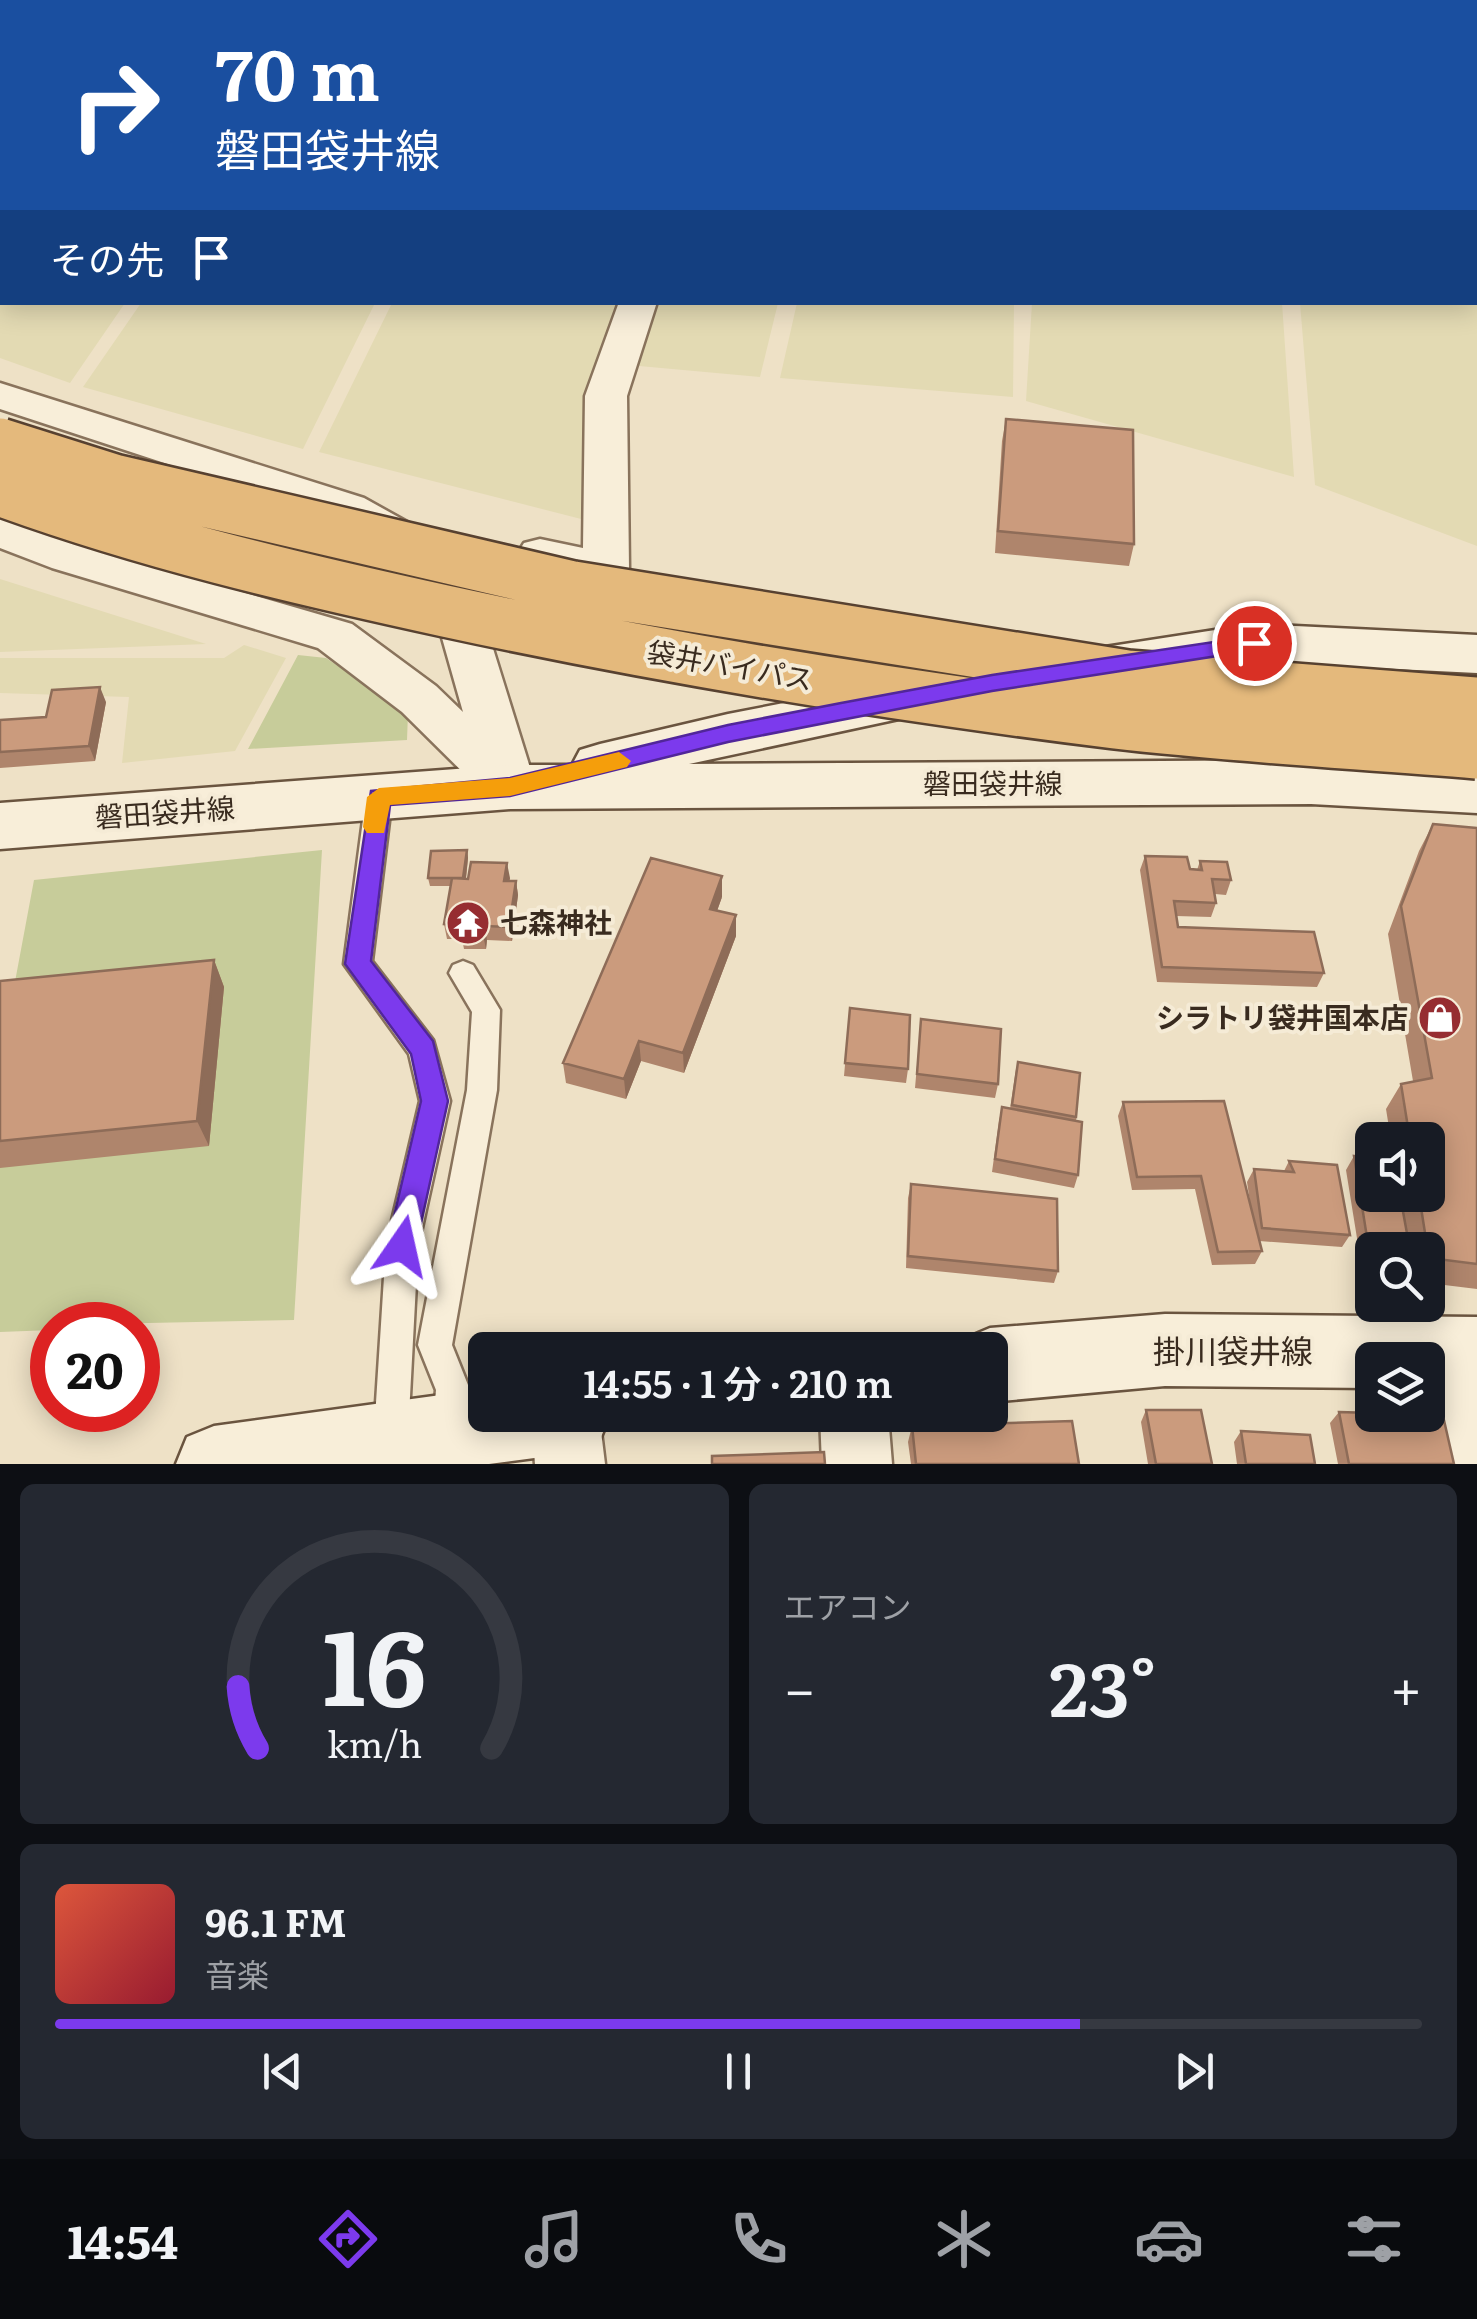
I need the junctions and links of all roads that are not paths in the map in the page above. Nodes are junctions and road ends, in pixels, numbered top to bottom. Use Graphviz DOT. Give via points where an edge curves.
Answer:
graph roads {
  1 [pos="637,305"];
  2 [pos="0,395"];
  3 [pos="0,444"];
  4 [pos="0,490"];
  5 [pos="0,532"];
  6 [pos="411,544"];
  7 [pos="1477,654"];
  8 [pos="1477,703"];
  9 [pos="1477,753"];
  10 [pos="510,787"];
  11 [pos="1477,791"];
  12 [pos="379,797"];
  13 [pos="0,826"];
  14 [pos="463,973"];
  15 [pos="1464,1353"];
  16 [pos="1008,1363"];
  17 [pos="468,1430"];
  18 [pos="569,1432"];
  19 [pos="855,1432"];
  20 [pos="420,1436"];
  21 [pos="1477,1446"];
  22 [pos="214,1464"];
  23 [pos="570,1464"];
  24 [pos="857,1464"];
  1 -- 6 [label="street" via="606,396 606,568 503,546"];
  2 -- 6 [label="street" via="348,508"];
  3 -- 8 [label="highway, 袋井バイパス, bridge" via="114,480 573,586 1127,676"];
  4 -- 9 [label="highway, 袋井バイパス, bridge" via="268,572 794,678 1119,723"];
  5 -- 10 [label="street" via="335,636 419,699"];
  6 -- 10 [label="street" via="458,610"];
  7 -- 10 [label="main road, 磐田袋井線" via="1254,643 841,712"];
  10 -- 11 [label="main road, 磐田袋井線" via="1311,782"];
  10 -- 12 [label="main road, 磐田袋井線"];
  12 -- 13 [label="main road, 磐田袋井線"];
  12 -- 20 [label="lane" via="358,964 423,1050 435,1101 402,1246"];
  14 -- 20 [label="lane" via="486,1010 482,1090 434,1345 453,1390"];
  15 -- 16 [label="main road, 掛川袋井線" via="1165,1350"];
  15 -- 21 [label="street"];
  17 -- 20 [label="main road"];
  18 -- 23 [label="street"];
  19 -- 24 [label="street"];
  20 -- 22 [label="main road"];
}
